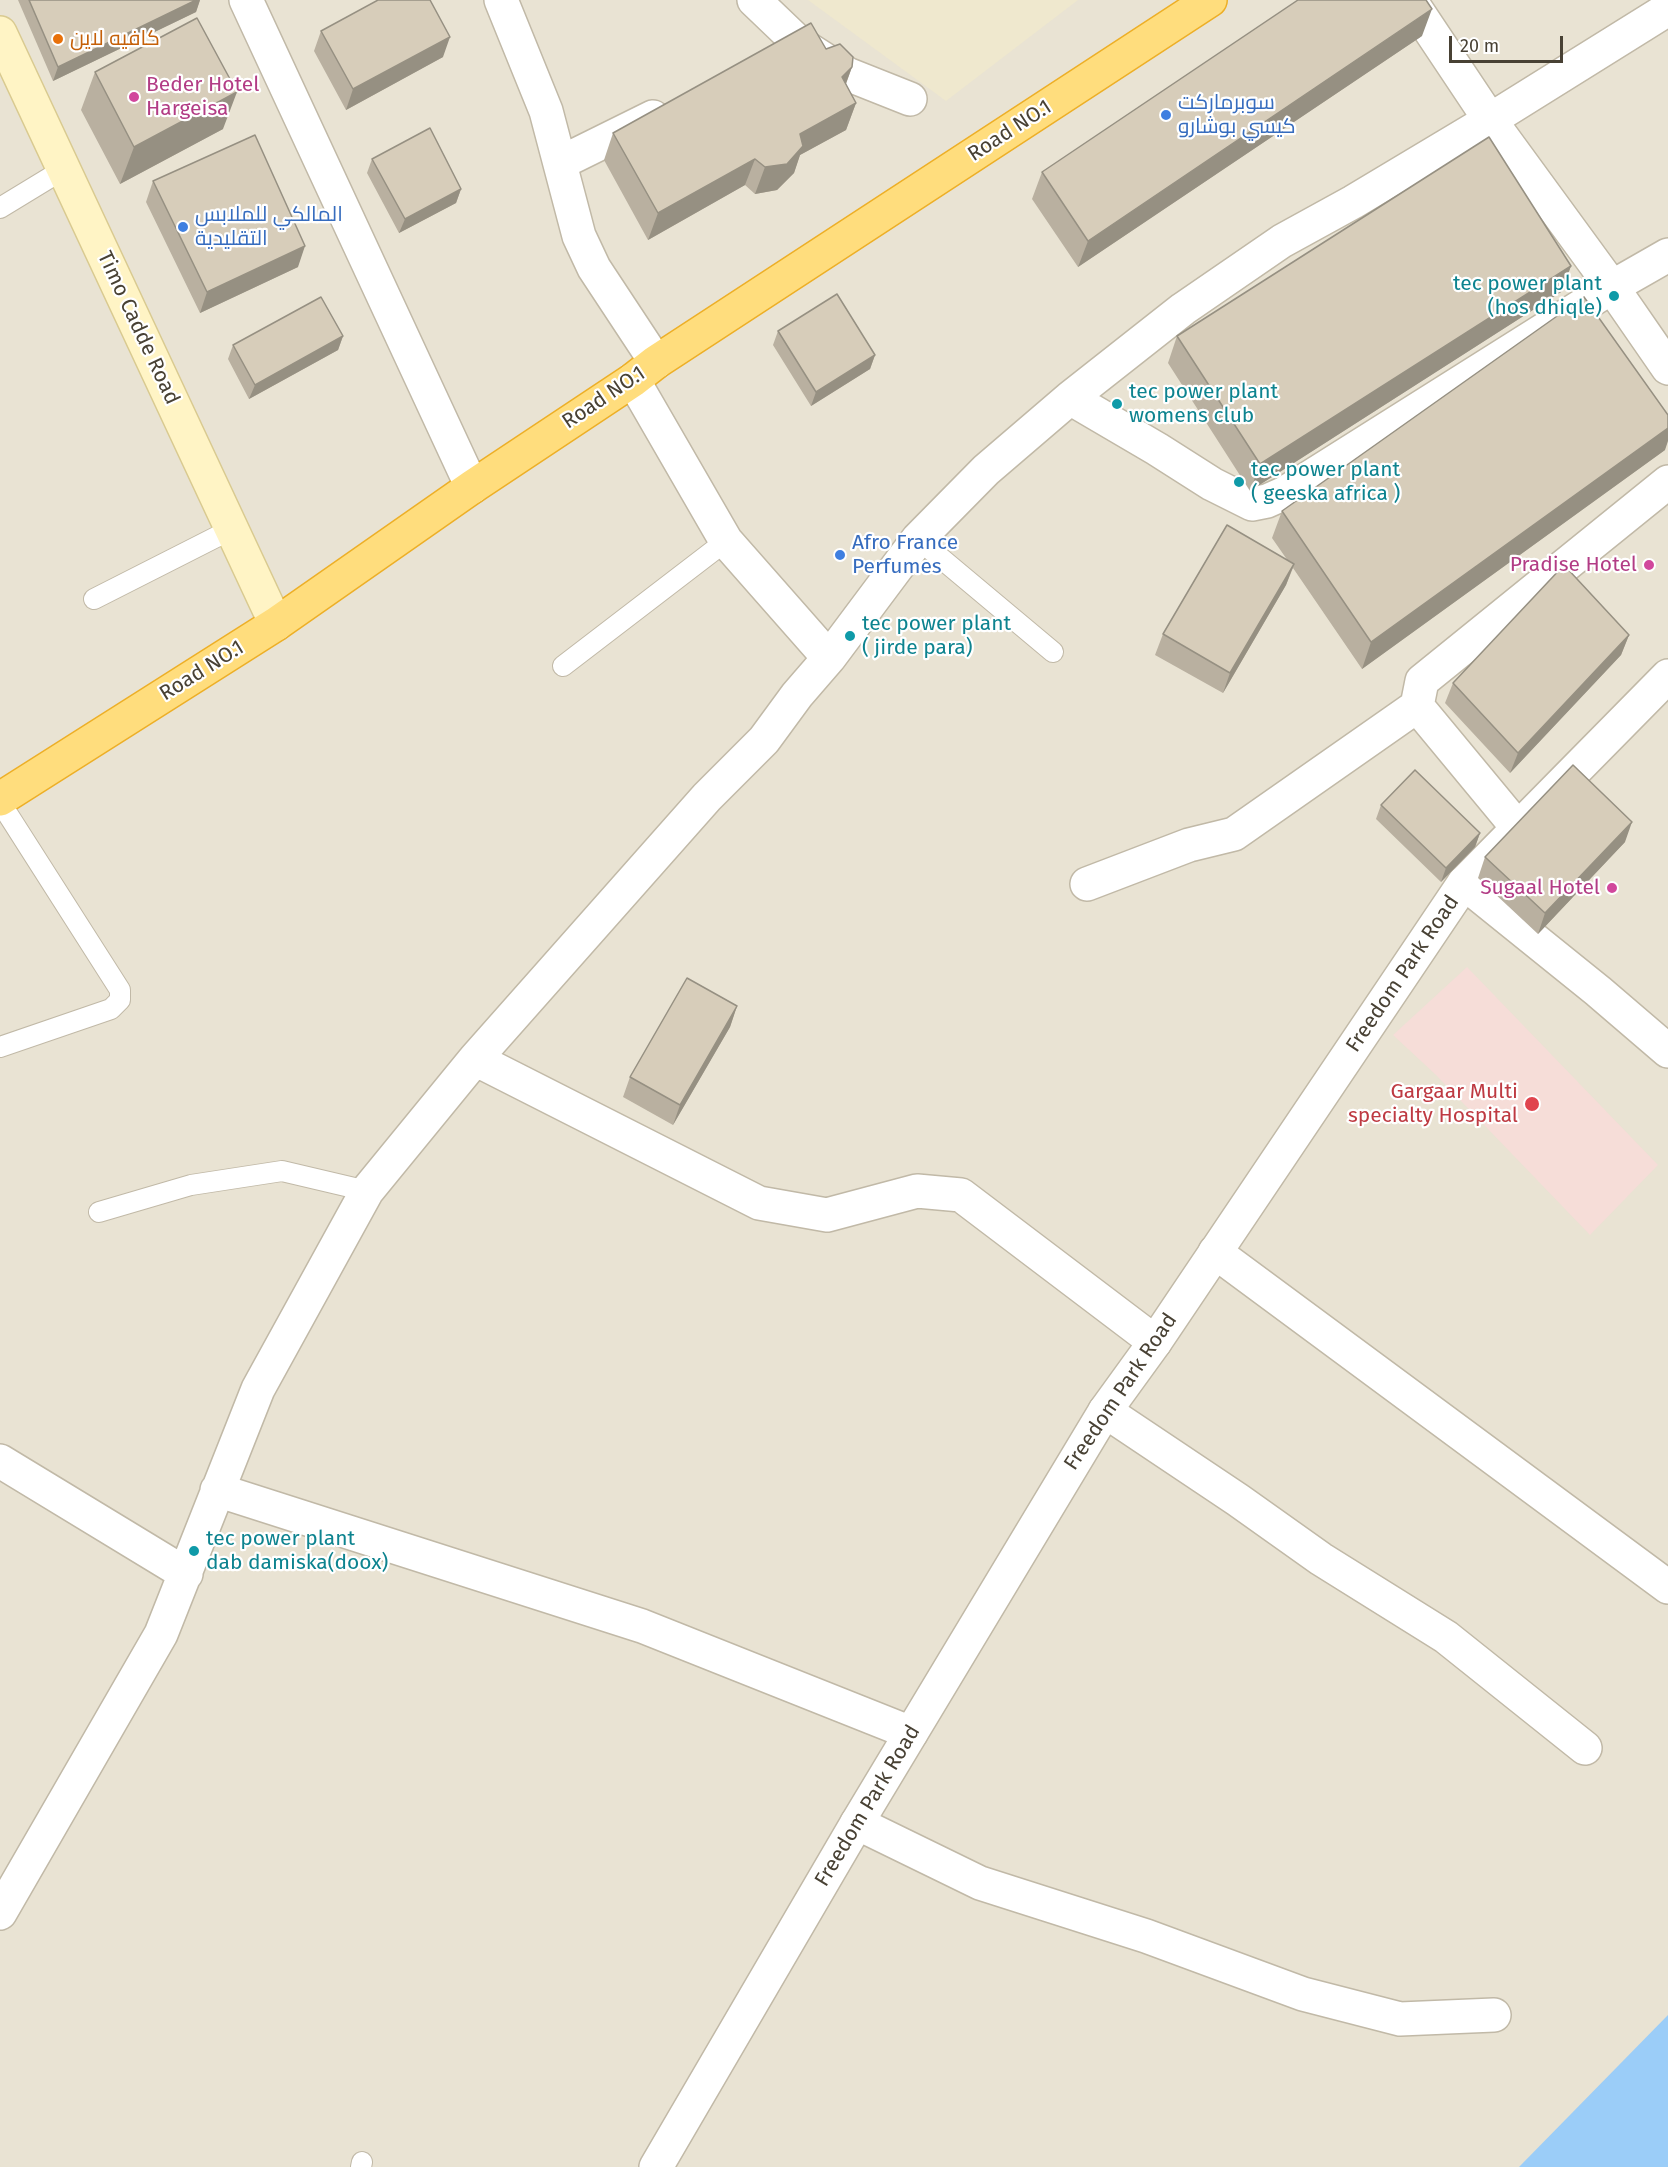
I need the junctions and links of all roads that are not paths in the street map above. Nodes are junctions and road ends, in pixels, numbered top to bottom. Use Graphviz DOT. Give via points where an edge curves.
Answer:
graph roads {
  1 [pos="246,0"];
  2 [pos="501,0"];
  3 [pos="754,0"];
  4 [pos="1210,0"];
  5 [pos="1410,0"];
  6 [pos="1668,9"];
  7 [pos="0,33"];
  8 [pos="800,44"];
  9 [pos="769,59"];
  10 [pos="910,99"];
  11 [pos="675,106"];
  12 [pos="1490,120"];
  13 [pos="560,163"];
  14 [pos="64,169"];
  15 [pos="0,208"];
  16 [pos="1668,255"];
  17 [pos="1612,287"];
  18 [pos="1668,368"];
  19 [pos="645,371"];
  20 [pos="1070,398"];
  21 [pos="1668,482"];
  22 [pos="472,487"];
  23 [pos="232,529"];
  24 [pos="918,539"];
  25 [pos="726,541"];
  26 [pos="94,599"];
  27 [pos="276,624"];
  28 [pos="1053,652"];
  29 [pos="829,658"];
  30 [pos="563,666"];
  31 [pos="1668,676"];
  32 [pos="1417,706"];
  33 [pos="0,801"];
  34 [pos="1518,828"];
  35 [pos="1464,883"];
  36 [pos="1087,884"];
  37 [pos="0,1047"];
  38 [pos="1668,1051"];
  39 [pos="475,1059"];
  40 [pos="367,1191"];
  41 [pos="99,1212"];
  42 [pos="1215,1252"];
  43 [pos="1155,1342"];
  44 [pos="1105,1411"];
  45 [pos="0,1461"];
  46 [pos="217,1490"];
  47 [pos="186,1574"];
  48 [pos="1668,1587"];
  49 [pos="911,1733"];
  50 [pos="1585,1748"];
  51 [pos="857,1823"];
  52 [pos="0,1912"];
  53 [pos="1494,2015"];
  54 [pos="656,2167"];
  1 -- 22 [label="street"];
  2 -- 13 [label="street" via="546,111"];
  3 -- 8 [label="street"];
  4 -- 19 [label="highway, Road NO.1"];
  5 -- 12 [label="street"];
  6 -- 12 [label="street"];
  7 -- 14 [label="main road, Timo Cadde Road"];
  8 -- 9 [label="street"];
  8 -- 10 [label="street" via="847,74"];
  11 -- 13 [label="street"];
  12 -- 17 [label="street"];
  12 -- 20 [label="street" via="1282,241 1183,309"];
  13 -- 19 [label="street" via="579,236"];
  14 -- 15 [label="lane"];
  14 -- 23 [label="main road, Timo Cadde Road"];
  16 -- 17 [label="street"];
  17 -- 18 [label="street"];
  17 -- 20 [label="street" via="1285,494 1267,501 1252,504 1212,484"];
  19 -- 22 [label="highway, Road NO.1"];
  19 -- 25 [label="street"];
  20 -- 24 [label="street" via="986,470"];
  21 -- 32 [label="street" via="1422,681"];
  22 -- 27 [label="highway, Road NO.1"];
  23 -- 26 [label="lane"];
  23 -- 27 [label="main road, Timo Cadde Road"];
  24 -- 28 [label="lane"];
  24 -- 29 [label="street"];
  25 -- 29 [label="street"];
  25 -- 30 [label="lane"];
  27 -- 33 [label="highway, Road NO.1"];
  29 -- 39 [label="street" via="764,740 707,797"];
  31 -- 34 [label="street, Freedom Park Road"];
  32 -- 34 [label="street"];
  32 -- 36 [label="street" via="1234,834 1189,845"];
  33 -- 37 [label="lane" via="120,990 120,1000 111,1009"];
  34 -- 35 [label="street, Freedom Park Road"];
  35 -- 38 [label="street"];
  35 -- 42 [label="street, Freedom Park Road"];
  39 -- 40 [label="street"];
  39 -- 43 [label="street" via="759,1203 827,1215 917,1191 961,1195"];
  40 -- 41 [label="lane" via="282,1171 191,1185"];
  40 -- 46 [label="street" via="258,1389"];
  42 -- 43 [label="street, Freedom Park Road"];
  42 -- 48 [label="street"];
  43 -- 44 [label="street, Freedom Park Road"];
  44 -- 49 [label="street, Freedom Park Road"];
  44 -- 50 [label="street" via="1321,1559 1446,1637"];
  45 -- 47 [label="street"];
  46 -- 47 [label="street"];
  46 -- 49 [label="street" via="642,1626"];
  47 -- 52 [label="street" via="161,1634"];
  49 -- 51 [label="street, Freedom Park Road"];
  51 -- 53 [label="street" via="980,1883 1146,1936 1303,1994 1400,2019"];
  51 -- 54 [label="street, Freedom Park Road"];
}
